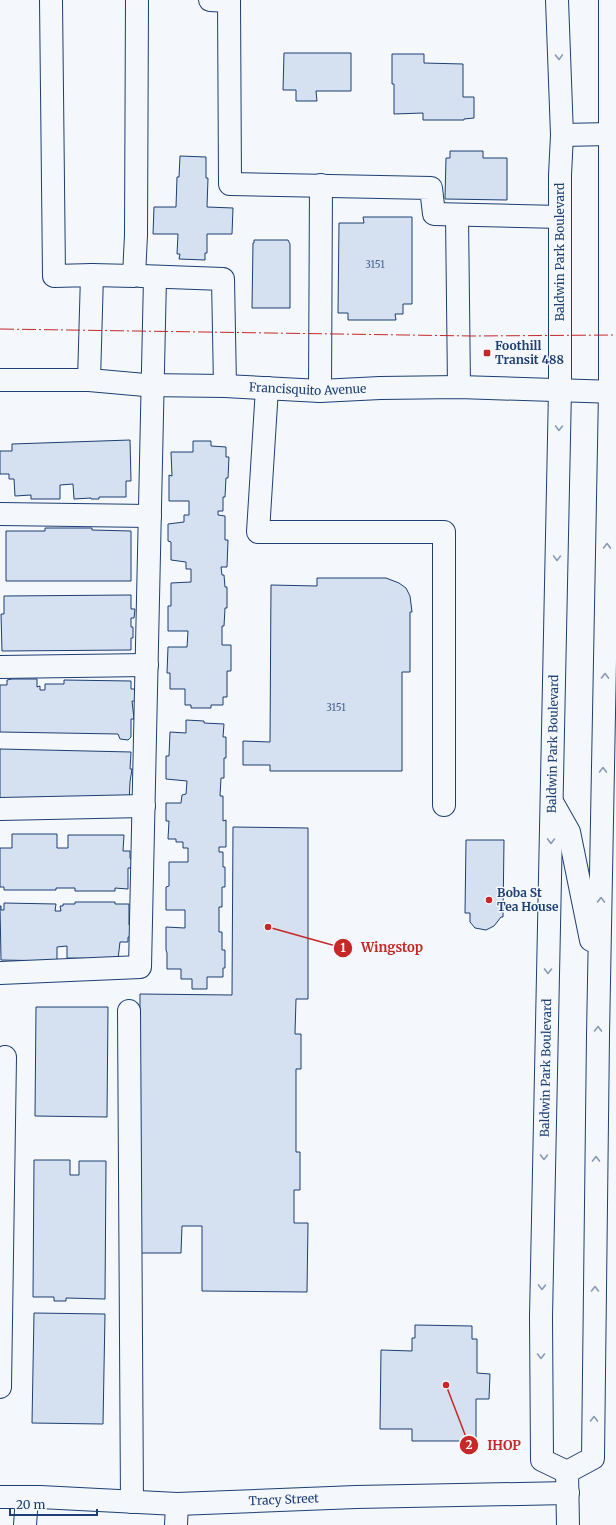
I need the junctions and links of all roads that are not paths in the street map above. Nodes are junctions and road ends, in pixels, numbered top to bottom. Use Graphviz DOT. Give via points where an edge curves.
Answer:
graph roads {
  1 [pos="51,0"];
  2 [pos="137,0"];
  3 [pos="210,0"];
  4 [pos="557,0"];
  5 [pos="610,0"];
  6 [pos="610,134"];
  7 [pos="562,135"];
  8 [pos="321,186"];
  9 [pos="457,215"];
  10 [pos="560,217"];
  11 [pos="92,276"];
  12 [pos="134,276"];
  13 [pos="155,277"];
  14 [pos="0,380"];
  15 [pos="89,380"];
  16 [pos="153,386"];
  17 [pos="224,386"];
  18 [pos="458,387"];
  19 [pos="267,388"];
  20 [pos="560,389"];
  21 [pos="320,391"];
  22 [pos="613,392"];
  23 [pos="0,514"];
  24 [pos="150,516"];
  25 [pos="147,665"];
  26 [pos="0,667"];
  27 [pos="552,802"];
  28 [pos="444,805"];
  29 [pos="144,806"];
  30 [pos="0,809"];
  31 [pos="0,973"];
  32 [pos="600,981"];
  33 [pos="129,1011"];
  34 [pos="5,1056"];
  35 [pos="0,1387"];
  36 [pos="568,1472"];
  37 [pos="568,1493"];
  38 [pos="0,1497"];
  39 [pos="26,1498"];
  40 [pos="132,1502"];
  41 [pos="176,1515"];
  42 [pos="25,1525"];
  43 [pos="568,1525"];
  1 -- 11 [label="main road" via="54,276"];
  2 -- 12 [label="main road"];
  3 -- 8 [label="main road" via="229,1 230,184"];
  4 -- 7 [label="main road, Baldwin Park Boulevard, one-way"];
  5 -- 6 [label="main road"];
  6 -- 7 [label="main road"];
  6 -- 22 [label="main road"];
  7 -- 10 [label="main road, Baldwin Park Boulevard"];
  8 -- 9 [label="main road" via="432,188 434,214"];
  8 -- 21 [label="main road"];
  9 -- 10 [label="main road"];
  9 -- 18 [label="main road"];
  10 -- 20 [label="main road, Baldwin Park Boulevard"];
  11 -- 12 [label="main road"];
  11 -- 15 [label="main road"];
  12 -- 13 [label="main road"];
  13 -- 16 [label="main road"];
  13 -- 17 [label="main road" via="224,279"];
  14 -- 15 [label="main road, Francisquito Avenue"];
  15 -- 16 [label="main road, Francisquito Avenue"];
  16 -- 17 [label="main road, Francisquito Avenue"];
  16 -- 24 [label="main road"];
  17 -- 19 [label="main road, Francisquito Avenue"];
  18 -- 20 [label="main road, Francisquito Avenue"];
  18 -- 21 [label="main road, Francisquito Avenue"];
  19 -- 21 [label="main road, Francisquito Avenue"];
  19 -- 28 [label="main road" via="258,532 444,532"];
  20 -- 22 [label="main road, Francisquito Avenue"];
  20 -- 27 [label="main road, Baldwin Park Boulevard, one-way"];
  32 -- 22 [label="main road, one-way"];
  23 -- 24 [label="main road"];
  24 -- 25 [label="main road"];
  25 -- 26 [label="main road"];
  25 -- 29 [label="main road"];
  27 -- 32 [label="main road" via="569,832"];
  27 -- 36 [label="main road, Baldwin Park Boulevard, one-way" via="542,1309 542,1460"];
  29 -- 30 [label="main road"];
  29 -- 31 [label="main road" via="140,966"];
  36 -- 32 [label="main road, one-way" via="593,1458"];
  33 -- 40 [label="main road"];
  34 -- 35 [label="main road"];
  36 -- 37 [label="main road"];
  37 -- 41 [label="main road, Tracy Street" via="356,1497"];
  37 -- 43 [label="main road"];
  38 -- 39 [label="main road, Tracy Street"];
  39 -- 40 [label="main road, Tracy Street"];
  39 -- 42 [label="main road"];
  40 -- 41 [label="main road, Tracy Street"];
}
